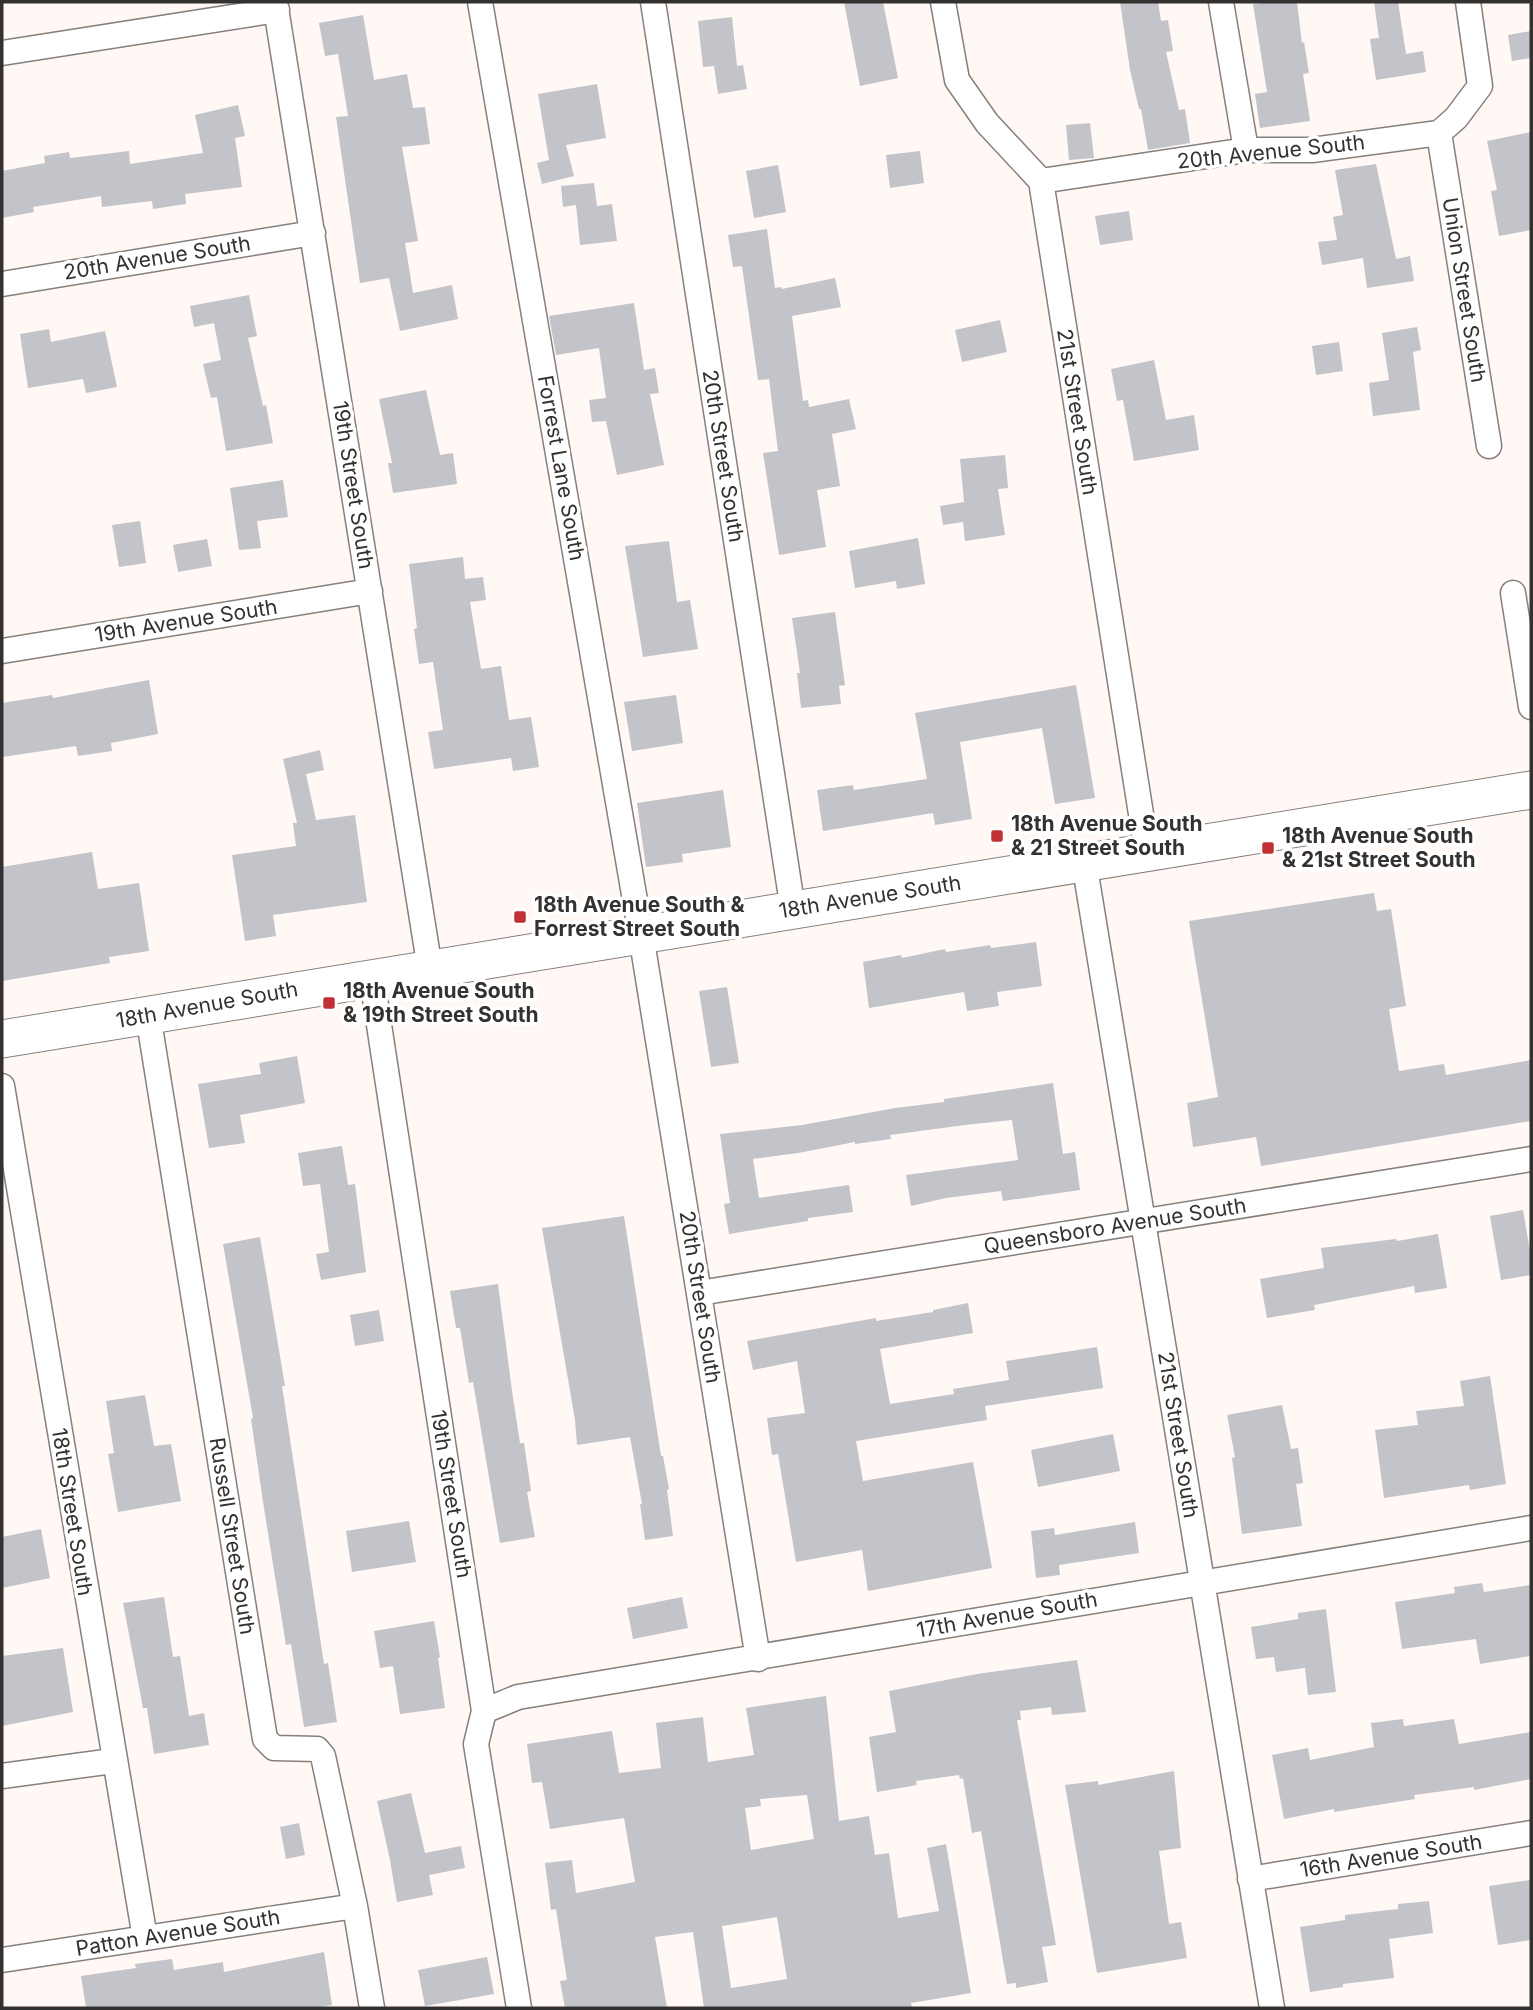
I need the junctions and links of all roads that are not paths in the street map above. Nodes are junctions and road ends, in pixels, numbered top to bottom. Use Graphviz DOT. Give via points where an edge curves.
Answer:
graph roads {
  1 [pos="480,2"];
  2 [pos="653,2"];
  3 [pos="943,2"];
  4 [pos="1221,2"];
  5 [pos="1468,2"];
  6 [pos="276,6"];
  7 [pos="2,53"];
  8 [pos="1439,133"];
  9 [pos="1246,150"];
  10 [pos="1041,181"];
  11 [pos="313,233"];
  12 [pos="2,284"];
  13 [pos="1489,446"];
  14 [pos="370,591"];
  15 [pos="1513,593"];
  16 [pos="2,651"];
  17 [pos="1531,707"];
  18 [pos="1531,790"];
  19 [pos="1147,852"];
  20 [pos="1084,862"];
  21 [pos="793,910"];
  22 [pos="641,935"];
  23 [pos="430,969"];
  24 [pos="372,979"];
  25 [pos="148,1015"];
  26 [pos="2,1039"];
  27 [pos="2,1086"];
  28 [pos="1531,1159"];
  29 [pos="1143,1221"];
  30 [pos="699,1293"];
  31 [pos="1531,1528"];
  32 [pos="1202,1582"];
  33 [pos="758,1659"];
  34 [pos="484,1711"];
  35 [pos="113,1761"];
  36 [pos="2,1776"];
  37 [pos="1531,1833"];
  38 [pos="1250,1880"];
  39 [pos="355,1906"];
  40 [pos="145,1938"];
  41 [pos="2,1960"];
  42 [pos="372,2008"];
  43 [pos="519,2008"];
  44 [pos="1272,2008"];
  1 -- 22 [label="street, Forrest Lane South"];
  2 -- 21 [label="street, 20th Street South"];
  3 -- 10 [label="street" via="957,80 988,123"];
  4 -- 9 [label="street"];
  5 -- 8 [label="street" via="1480,86 1457,118"];
  6 -- 7 [label="street"];
  6 -- 11 [label="street, 19th Street South"];
  8 -- 9 [label="street, 20th Avenue South" via="1312,150"];
  8 -- 13 [label="street, Union Street South"];
  9 -- 10 [label="street, 20th Avenue South"];
  10 -- 19 [label="street, 21st Street South"];
  11 -- 12 [label="street, 20th Avenue South"];
  11 -- 14 [label="street, 19th Street South"];
  14 -- 16 [label="street, 19th Avenue South"];
  14 -- 23 [label="street, 19th Street South"];
  15 -- 17 [label="street"];
  18 -- 19 [label="street, 18th Avenue South"];
  19 -- 20 [label="street, 18th Avenue South"];
  20 -- 21 [label="street, 18th Avenue South"];
  20 -- 29 [label="street, 21st Street South"];
  21 -- 22 [label="street, 18th Avenue South"];
  22 -- 23 [label="street, 18th Avenue South"];
  22 -- 30 [label="street, 20th Street South"];
  23 -- 24 [label="street, 18th Avenue South"];
  24 -- 25 [label="street, 18th Avenue South"];
  24 -- 34 [label="street, 19th Street South"];
  25 -- 26 [label="street, 18th Avenue South"];
  25 -- 39 [label="street, Russell Street South" via="265,1739 274,1748 317,1749 323,1756"];
  27 -- 35 [label="street, 18th Street South"];
  28 -- 29 [label="street, Queensboro Avenue South"];
  29 -- 30 [label="street, Queensboro Avenue South"];
  29 -- 32 [label="street, 21st Street South"];
  30 -- 33 [label="street, 20th Street South"];
  31 -- 32 [label="street, 17th Avenue South"];
  32 -- 33 [label="street, 17th Avenue South"];
  32 -- 38 [label="street, 21st Street South"];
  33 -- 34 [label="street, 17th Avenue South" via="519,1697"];
  34 -- 43 [label="street, 19th Street South" via="476,1744"];
  35 -- 36 [label="street"];
  35 -- 40 [label="street, 18th Street South"];
  37 -- 38 [label="street, 16th Avenue South"];
  38 -- 44 [label="street, 21st Street South"];
  39 -- 40 [label="street, Patton Avenue South"];
  39 -- 42 [label="street, Russell Street South"];
  40 -- 41 [label="street, Patton Avenue South"];
}
